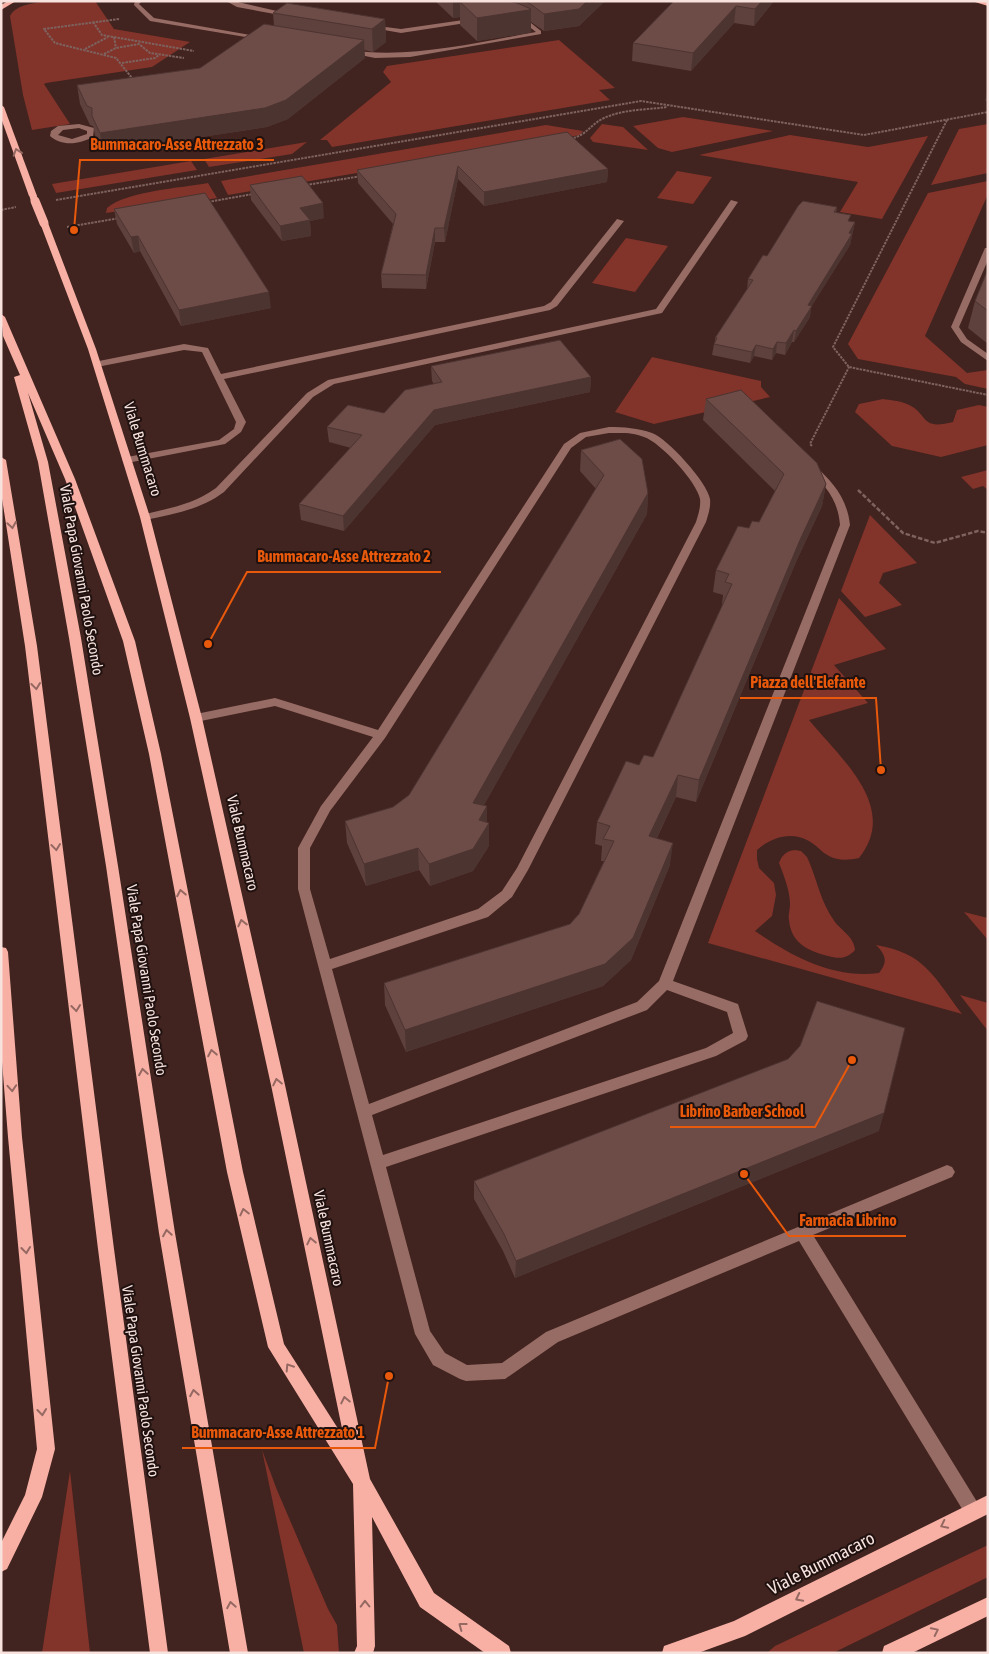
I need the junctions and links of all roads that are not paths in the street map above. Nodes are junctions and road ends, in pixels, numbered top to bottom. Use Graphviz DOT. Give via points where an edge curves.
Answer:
graph roads {
  1 [pos="6,1"];
  2 [pos="13,1"];
  3 [pos="139,1"];
  4 [pos="229,1"];
  5 [pos="977,1"];
  6 [pos="1,2"];
  7 [pos="988,4"];
  8 [pos="1,8"];
  9 [pos="301,16"];
  10 [pos="488,18"];
  11 [pos="506,20"];
  12 [pos="360,26"];
  13 [pos="272,39"];
  14 [pos="338,50"];
  15 [pos="1,107"];
  16 [pos="734,202"];
  17 [pos="620,221"];
  18 [pos="988,250"];
  19 [pos="3,323"];
  20 [pos="988,358"];
  21 [pos="97,364"];
  22 [pos="219,377"];
  23 [pos="800,456"];
  24 [pos="1,460"];
  25 [pos="127,460"];
  26 [pos="145,517"];
  27 [pos="196,718"];
  28 [pos="381,735"];
  29 [pos="1,952"];
  30 [pos="324,966"];
  31 [pos="666,984"];
  32 [pos="364,1112"];
  33 [pos="377,1163"];
  34 [pos="947,1172"];
  35 [pos="802,1232"];
  36 [pos="362,1482"];
  37 [pos="981,1507"];
  38 [pos="1,1563"];
  39 [pos="988,1606"];
  40 [pos="159,1653"];
  41 [pos="239,1653"];
  42 [pos="363,1653"];
  43 [pos="502,1653"];
  44 [pos="671,1653"];
  45 [pos="892,1653"];
  1 -- 6 [label="main road"];
  2 -- 8 [label="main road"];
  3 -- 13 [label="street" via="136,4 152,20"];
  4 -- 9 [label="street" via="243,7"];
  5 -- 7 [label="main road"];
  10 -- 12 [label="street" via="401,31"];
  11 -- 14 [label="street" via="529,24 539,32 531,37 410,55 375,56"];
  21 -- 15 [label="main road, Viale Bummacaro, one-way, bridge"];
  16 -- 26 [label="street" via="659,311 331,382 310,395 207,500 191,507"];
  17 -- 22 [label="street" via="554,304 547,308"];
  18 -- 20 [label="street" via="955,327 962,338"];
  36 -- 19 [label="main road, one-way" via="276,1347 235,1172 155,754 130,641 70,479"];
  41 -- 19 [label="main road, Viale Papa Giovanni Paolo Secondo, one-way" via="167,1233 75,638 43,462"];
  21 -- 22 [label="street" via="192,347 208,352"];
  21 -- 25 [label="main road, Viale Bummacaro"];
  22 -- 25 [label="street" via="241,422 230,438 213,445"];
  23 -- 31 [label="street" via="839,497 845,510 845,525"];
  24 -- 40 [label="main road, Viale Papa Giovanni Paolo Secondo, one-way" via="31,646"];
  25 -- 26 [label="main road, Viale Bummacaro"];
  26 -- 27 [label="main road, Viale Bummacaro"];
  27 -- 28 [label="street" via="275,702"];
  36 -- 27 [label="main road, Viale Bummacaro, one-way"];
  28 -- 30 [label="street" via="325,809 304,848 304,889"];
  28 -- 30 [label="street" via="567,446 583,435 631,430 655,437 674,454 704,492 706,507 701,522 522,870 506,894 483,913"];
  29 -- 38 [label="main road, one-way" via="15,1137 46,1449 33,1497"];
  30 -- 32 [label="street"];
  31 -- 32 [label="street" via="642,1006"];
  31 -- 33 [label="street" via="732,1008 741,1036 711,1052"];
  32 -- 33 [label="street"];
  33 -- 35 [label="street" via="423,1334 439,1359 466,1373 505,1371 552,1337"];
  34 -- 35 [label="street"];
  35 -- 37 [label="street"];
  42 -- 36 [label="main road, one-way" via="366,1646"];
  43 -- 36 [label="main road, one-way" via="427,1600"];
  37 -- 44 [label="main road, Viale Bummacaro, one-way" via="738,1629"];
  45 -- 39 [label="main road, one-way"];
}
